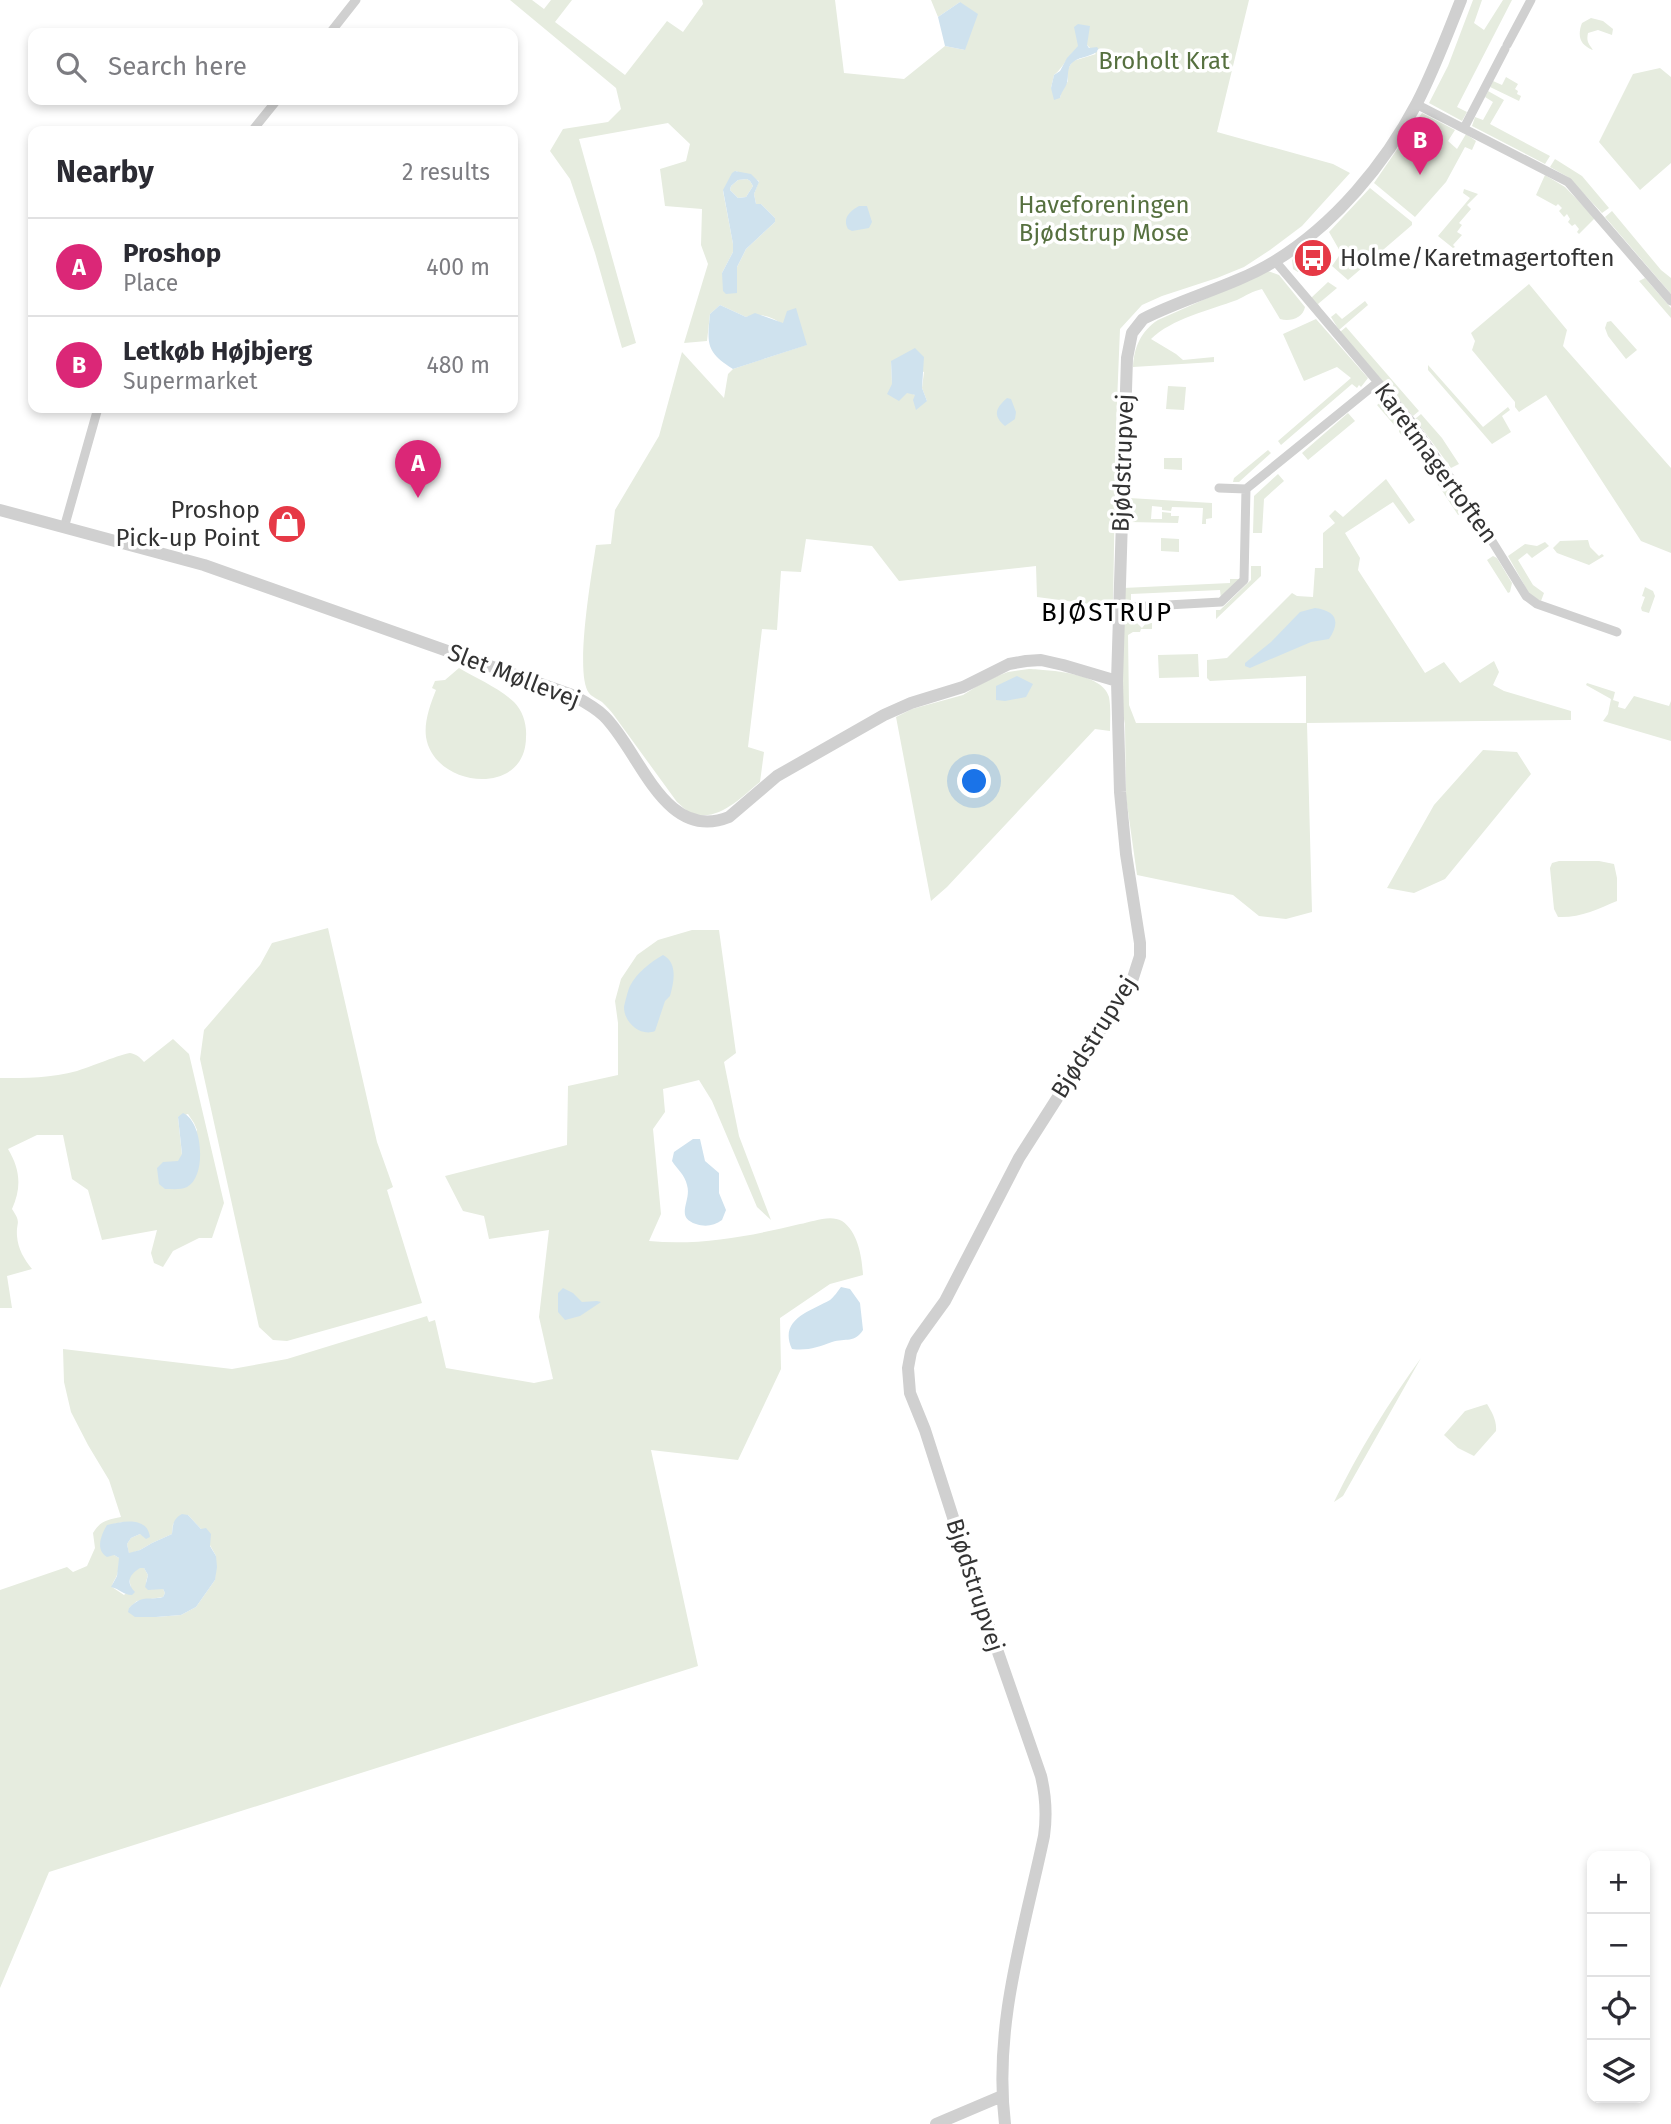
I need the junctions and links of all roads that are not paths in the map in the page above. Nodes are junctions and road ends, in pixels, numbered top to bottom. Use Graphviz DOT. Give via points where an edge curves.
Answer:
graph roads {
  1 [pos="356,0"];
  2 [pos="1461,0"];
  3 [pos="1531,0"];
  4 [pos="334,28"];
  5 [pos="1416,104"];
  6 [pos="273,105"];
  7 [pos="256,126"];
  8 [pos="1464,128"];
  9 [pos="1275,261"];
  10 [pos="1671,301"];
  11 [pos="1378,382"];
  12 [pos="97,413"];
  13 [pos="1219,488"];
  14 [pos="1246,489"];
  15 [pos="0,510"];
  16 [pos="64,528"];
  17 [pos="1132,607"];
  18 [pos="1617,632"];
  19 [pos="1117,681"];
  20 [pos="1002,2096"];
  21 [pos="936,2124"];
  22 [pos="1005,2124"];
  1 -- 4 [label="street"];
  2 -- 5 [label="street, Bjødstrupvej"];
  3 -- 8 [label="street"];
  5 -- 8 [label="street"];
  5 -- 9 [label="street, Bjødstrupvej" via="1360,186 1318,229"];
  6 -- 7 [label="street"];
  8 -- 10 [label="street" via="1568,182"];
  9 -- 11 [label="street, Karetmagertoften"];
  9 -- 19 [label="street, Bjødstrupvej" via="1143,319 1132,333 1127,358"];
  11 -- 14 [label="street"];
  11 -- 18 [label="street, Karetmagertoften" via="1449,475 1526,596"];
  12 -- 16 [label="street"];
  13 -- 14 [label="street"];
  14 -- 17 [label="street" via="1244,580 1221,603"];
  15 -- 16 [label="street, Slet Møllevej"];
  16 -- 19 [label="street, Slet Møllevej" via="204,565 572,695 615,729 672,807 702,822 729,817 778,776 891,711 963,687 1009,664 1041,660"];
  19 -- 20 [label="street, Bjødstrupvej" via="1121,804 1140,943 1137,968 1018,1158 945,1301 916,1341 908,1368 910,1393 1045,1794 1045,1836 1005,2023"];
  20 -- 21 [label="street"];
  20 -- 22 [label="street, Bjødstrupvej"];
}
